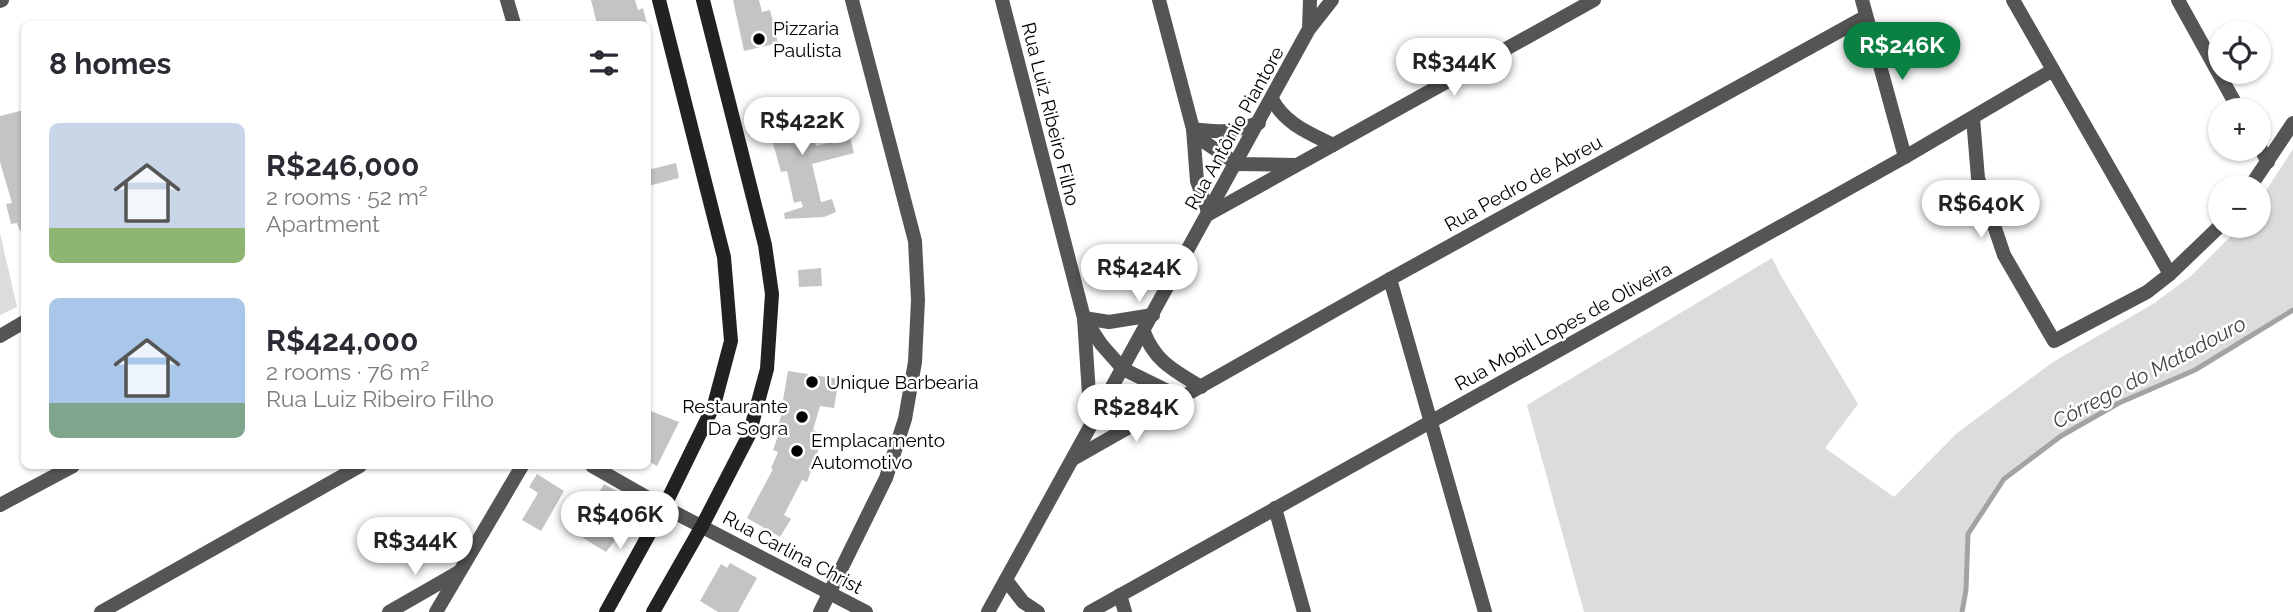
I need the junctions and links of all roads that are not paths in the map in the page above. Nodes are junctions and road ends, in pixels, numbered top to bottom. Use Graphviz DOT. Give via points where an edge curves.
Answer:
graph roads {
  1 [pos="507,0"];
  2 [pos="659,0"];
  3 [pos="703,0"];
  4 [pos="852,0"];
  5 [pos="1002,0"];
  6 [pos="1159,0"];
  7 [pos="1310,0"];
  8 [pos="1332,0"];
  9 [pos="1594,0"];
  10 [pos="1862,0"];
  11 [pos="2013,0"];
  12 [pos="2178,0"];
  13 [pos="1865,16"];
  14 [pos="513,21"];
  15 [pos="1309,29"];
  16 [pos="2053,70"];
  17 [pos="2232,98"];
  18 [pos="1272,99"];
  19 [pos="1973,118"];
  20 [pos="2293,122"];
  21 [pos="1259,123"];
  22 [pos="1193,129"];
  23 [pos="1333,145"];
  24 [pos="1905,157"];
  25 [pos="2268,162"];
  26 [pos="1237,164"];
  27 [pos="1297,165"];
  28 [pos="2259,175"];
  29 [pos="1209,214"];
  30 [pos="2208,237"];
  31 [pos="2169,274"];
  32 [pos="1390,279"];
  33 [pos="1153,315"];
  34 [pos="1084,318"];
  35 [pos="21,324"];
  36 [pos="1144,332"];
  37 [pos="0,336"];
  38 [pos="1123,369"];
  39 [pos="1201,387"];
  40 [pos="1182,398"];
  41 [pos="1431,423"];
  42 [pos="1091,426"];
  43 [pos="1073,459"];
  44 [pos="67,469"];
  45 [pos="355,469"];
  46 [pos="520,469"];
  47 [pos="597,469"];
  48 [pos="0,505"];
  49 [pos="664,507"];
  50 [pos="1275,508"];
  51 [pos="702,526"];
  52 [pos="458,572"];
  53 [pos="1006,580"];
  54 [pos="830,593"];
  55 [pos="1120,595"];
  56 [pos="101,612"];
  57 [pos="389,612"];
  58 [pos="436,612"];
  59 [pos="606,612"];
  60 [pos="653,612"];
  61 [pos="820,612"];
  62 [pos="866,612"];
  63 [pos="989,612"];
  64 [pos="1038,612"];
  65 [pos="1090,612"];
  66 [pos="1125,612"];
  67 [pos="1304,612"];
  68 [pos="1485,612"];
  1 -- 14 [label="street"];
  2 -- 49 [label="main road" via="724,257 731,341 714,405"];
  3 -- 51 [label="main road" via="765,245 772,294 767,369 749,435"];
  4 -- 54 [label="street" via="915,241 918,300 915,362 905,419 886,478"];
  5 -- 34 [label="street, Rua Luiz Ribeiro Filho"];
  6 -- 22 [label="street"];
  7 -- 15 [label="street, Rua Antônio Piantore"];
  8 -- 15 [label="street, Rua Antônio Piantore"];
  9 -- 23 [label="street"];
  10 -- 13 [label="street"];
  11 -- 16 [label="street"];
  12 -- 17 [label="street"];
  13 -- 24 [label="street"];
  13 -- 32 [label="street, Rua Pedro de Abreu"];
  15 -- 18 [label="street, Rua Antônio Piantore"];
  16 -- 19 [label="street, Rua Mobil Lopes de Oliveira"];
  16 -- 31 [label="street"];
  18 -- 21 [label="street, Rua Antônio Piantore"];
  18 -- 23 [label="street" via="1279,114"];
  19 -- 24 [label="street, Rua Mobil Lopes de Oliveira"];
  19 -- 31 [label="street" via="1978,178 2004,255 2054,341 2147,292"];
  20 -- 25 [label="street"];
  21 -- 22 [label="street" via="1233,132"];
  21 -- 26 [label="street, Rua Antônio Piantore"];
  22 -- 26 [label="street"];
  22 -- 29 [label="street" via="1197,181"];
  23 -- 27 [label="street"];
  24 -- 41 [label="street, Rua Mobil Lopes de Oliveira"];
  25 -- 28 [label="street"];
  26 -- 27 [label="street"];
  26 -- 29 [label="street, Rua Antônio Piantore"];
  27 -- 29 [label="street"];
  29 -- 33 [label="street, Rua Antônio Piantore"];
  30 -- 31 [label="street"];
  32 -- 39 [label="street, Rua Pedro de Abreu"];
  32 -- 41 [label="street"];
  33 -- 34 [label="street" via="1109,322"];
  33 -- 36 [label="street, Rua Antônio Piantore"];
  34 -- 38 [label="street, Rua Luiz Ribeiro Filho"];
  34 -- 42 [label="street, Rua Luiz Ribeiro Filho"];
  35 -- 37 [label="street"];
  36 -- 38 [label="street, Rua Antônio Piantore"];
  36 -- 39 [label="street" via="1149,348 1167,366"];
  38 -- 40 [label="street"];
  38 -- 42 [label="street, Rua Antônio Piantore"];
  39 -- 40 [label="street, Rua Pedro de Abreu"];
  40 -- 43 [label="street, Rua Pedro de Abreu"];
  41 -- 50 [label="street, Rua Mobil Lopes de Oliveira"];
  41 -- 68 [label="street"];
  42 -- 43 [label="street, Rua Antônio Piantore"];
  43 -- 53 [label="street, Rua Antônio Piantore"];
  44 -- 48 [label="street"];
  45 -- 56 [label="street"];
  46 -- 52 [label="street"];
  47 -- 49 [label="street, Rua Carlina Christ"];
  49 -- 51 [label="street, Rua Carlina Christ"];
  49 -- 59 [label="main road"];
  50 -- 55 [label="street, Rua Mobil Lopes de Oliveira"];
  50 -- 67 [label="street"];
  51 -- 54 [label="street, Rua Carlina Christ"];
  51 -- 60 [label="main road"];
  52 -- 57 [label="street"];
  52 -- 58 [label="street"];
  53 -- 63 [label="street, Rua Antônio Piantore"];
  53 -- 64 [label="street"];
  54 -- 61 [label="street"];
  54 -- 62 [label="street, Rua Carlina Christ"];
  55 -- 65 [label="street, Rua Mobil Lopes de Oliveira"];
  55 -- 66 [label="street"];
}
